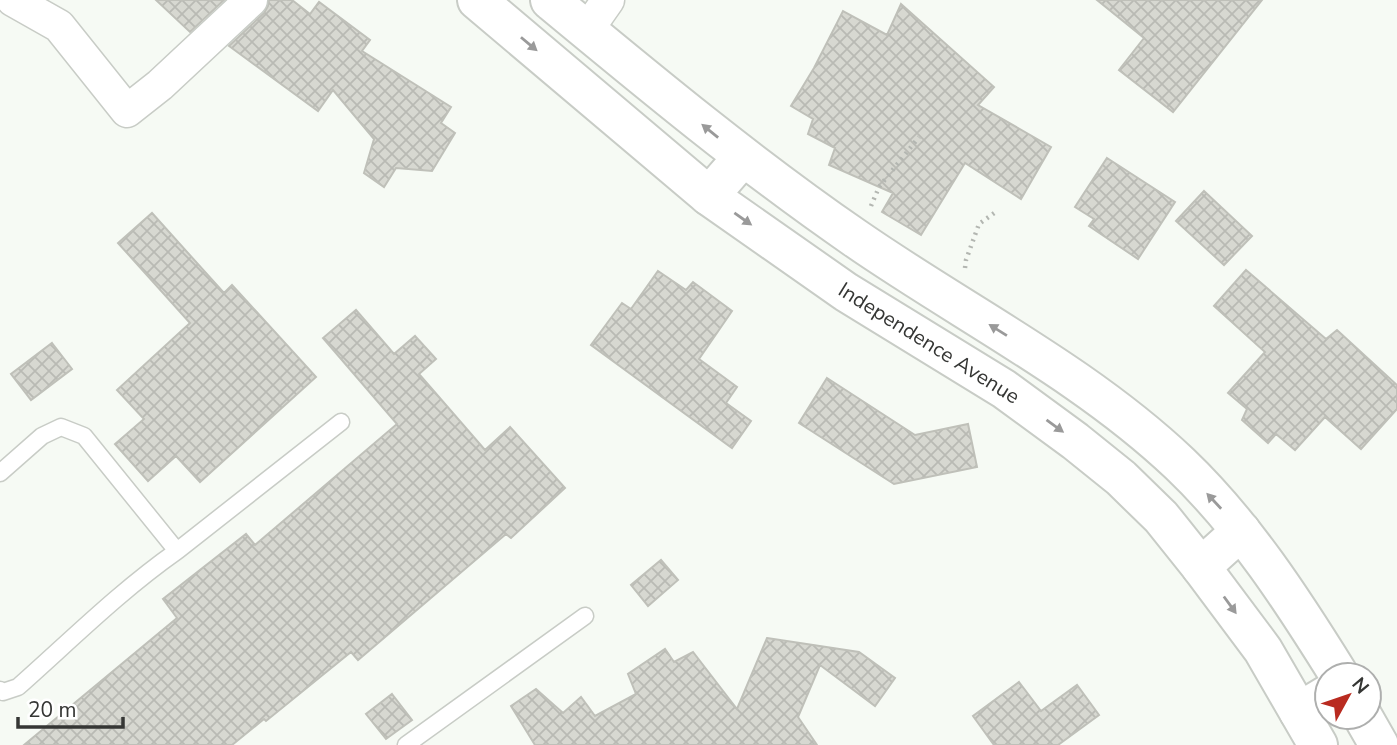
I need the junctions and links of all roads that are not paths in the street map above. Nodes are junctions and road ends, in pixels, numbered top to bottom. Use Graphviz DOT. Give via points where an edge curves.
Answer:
graph roads {
  1 [pos="13,0"];
  2 [pos="251,0"];
  3 [pos="477,0"];
  4 [pos="551,0"];
  5 [pos="597,15"];
  6 [pos="743,157"];
  7 [pos="709,196"];
  8 [pos="1033,352"];
  9 [pos="1004,389"];
  10 [pos="341,422"];
  11 [pos="0,472"];
  12 [pos="1241,531"];
  13 [pos="177,551"];
  14 [pos="1201,567"];
  15 [pos="585,616"];
  16 [pos="1330,661"];
  17 [pos="0,690"];
  18 [pos="1313,704"];
  19 [pos="406,745"];
  1 -- 2 [label="street" via="59,26 127,111"];
  3 -- 7 [label="main road, Independence Avenue, one-way"];
  4 -- 5 [label="main road"];
  6 -- 5 [label="main road, one-way"];
  6 -- 7 [label="main road"];
  8 -- 6 [label="main road, one-way" via="856,238"];
  7 -- 9 [label="main road, Independence Avenue, one-way" via="846,292"];
  8 -- 9 [label="main road"];
  12 -- 8 [label="main road, one-way" via="1150,438"];
  9 -- 14 [label="main road, Independence Avenue, one-way" via="1121,478 1161,517"];
  10 -- 13 [label="lane"];
  11 -- 13 [label="lane" via="61,426 84,436"];
  12 -- 14 [label="main road"];
  12 -- 16 [label="main road"];
  13 -- 17 [label="lane" via="18,687"];
  14 -- 18 [label="main road, Independence Avenue, one-way" via="1263,650"];
  15 -- 19 [label="lane"];
}
